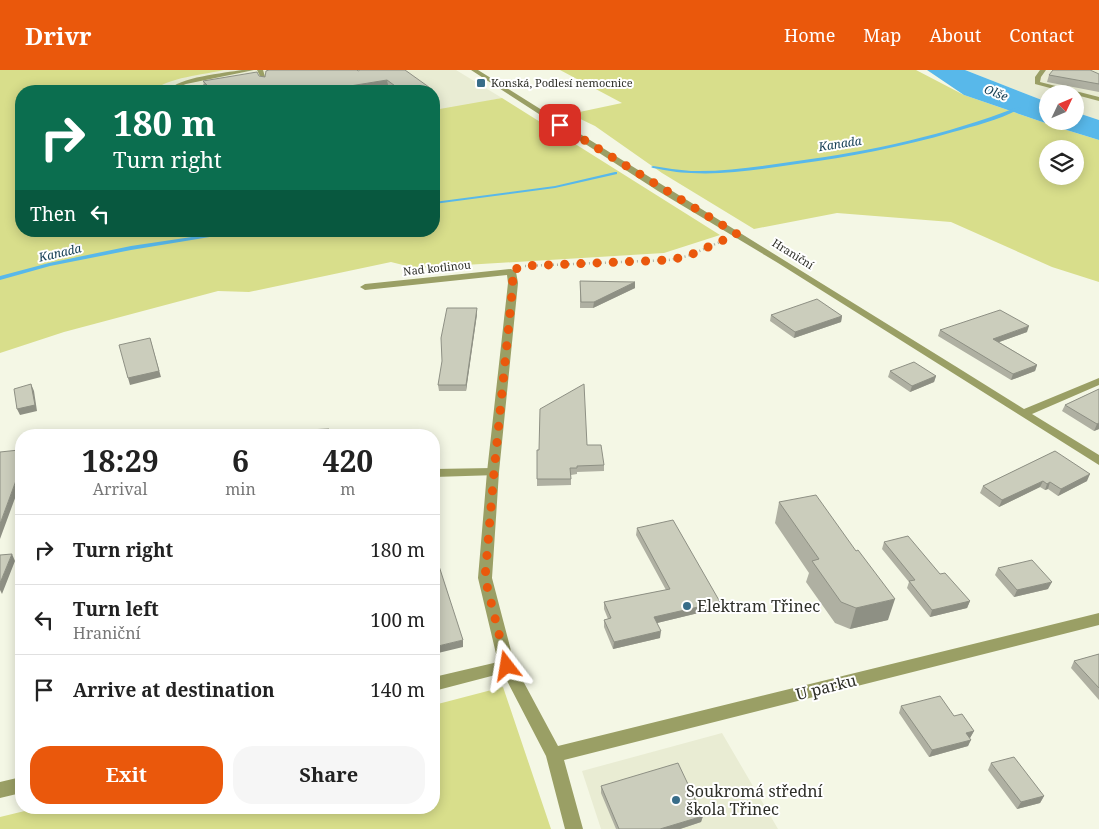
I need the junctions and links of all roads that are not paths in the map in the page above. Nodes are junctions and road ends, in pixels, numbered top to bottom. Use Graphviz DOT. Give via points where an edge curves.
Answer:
graph roads {
  1 [pos="251,70"];
  2 [pos="260,70"];
  3 [pos="474,70"];
  4 [pos="1043,70"];
  5 [pos="1038,73"];
  6 [pos="264,78"];
  7 [pos="178,85"];
  8 [pos="1099,99"];
  9 [pos="365,287"];
  10 [pos="1099,381"];
  11 [pos="1024,413"];
  12 [pos="1099,461"];
  13 [pos="494,472"];
  14 [pos="440,473"];
  15 [pos="1099,620"];
  16 [pos="507,666"];
  17 [pos="440,683"];
  18 [pos="554,755"];
  19 [pos="15,786"];
  20 [pos="0,790"];
  21 [pos="574,829"];
  1 -- 7 [label="lane"];
  2 -- 6 [label="lane"];
  3 -- 11 [label="street, Hraniční"];
  4 -- 5 [label="lane"];
  5 -- 8 [label="lane" via="1037,82"];
  9 -- 13 [label="street, Nad kotlinou" via="511,272 513,283"];
  10 -- 11 [label="street"];
  11 -- 12 [label="street, Hraniční"];
  13 -- 14 [label="lane"];
  13 -- 16 [label="street" via="485,578"];
  15 -- 18 [label="street, U parku"];
  16 -- 17 [label="street"];
  16 -- 18 [label="street"];
  18 -- 21 [label="street"];
  19 -- 20 [label="street"];
}
